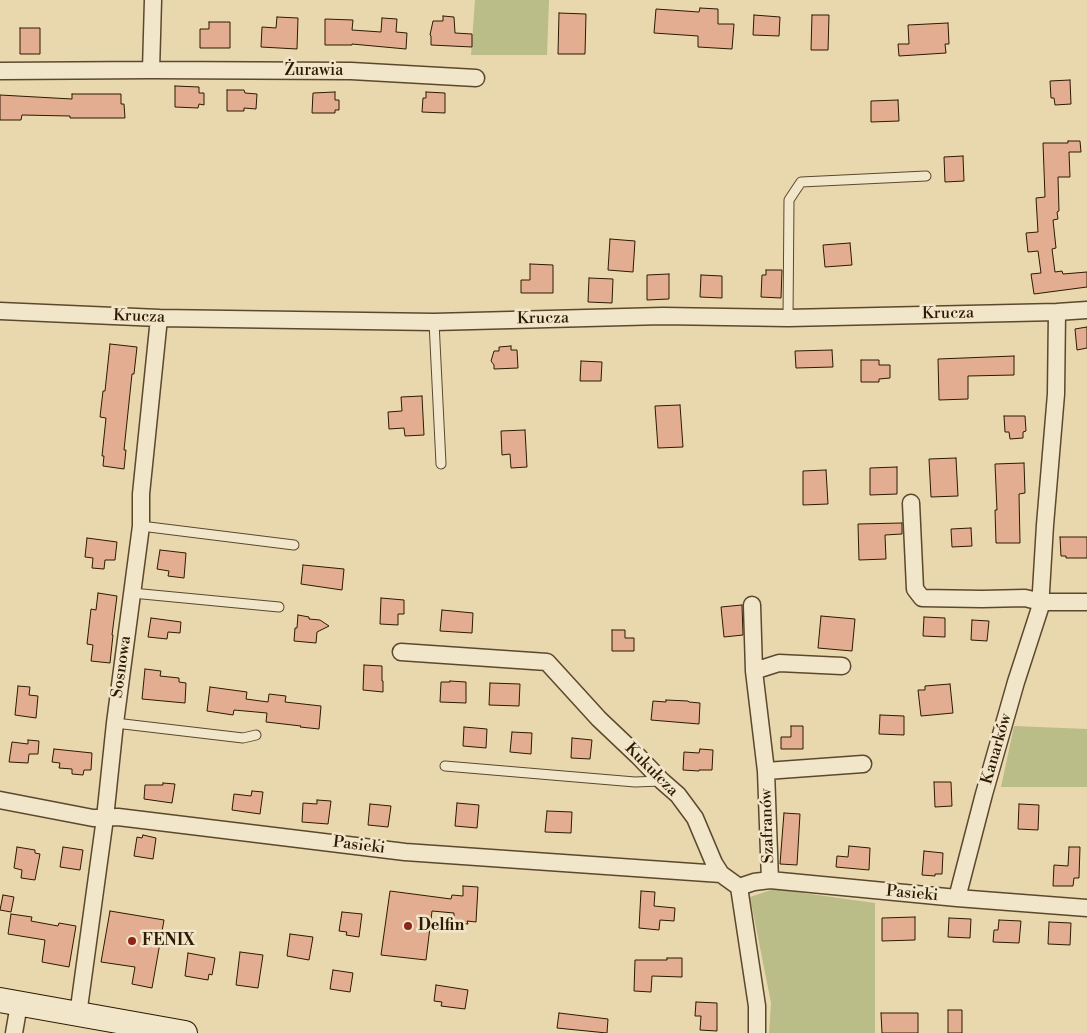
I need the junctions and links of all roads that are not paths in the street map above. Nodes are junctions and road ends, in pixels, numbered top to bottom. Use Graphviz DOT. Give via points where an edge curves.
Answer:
graph roads {
  1 [pos="153,0"];
  2 [pos="151,70"];
  3 [pos="0,71"];
  4 [pos="476,78"];
  5 [pos="926,176"];
  6 [pos="1087,310"];
  7 [pos="0,311"];
  8 [pos="1057,312"];
  9 [pos="159,318"];
  10 [pos="788,318"];
  11 [pos="434,322"];
  12 [pos="441,464"];
  13 [pos="911,502"];
  14 [pos="141,526"];
  15 [pos="294,545"];
  16 [pos="132,593"];
  17 [pos="1041,602"];
  18 [pos="1087,602"];
  19 [pos="752,605"];
  20 [pos="279,607"];
  21 [pos="401,652"];
  22 [pos="842,666"];
  23 [pos="754,671"];
  24 [pos="115,723"];
  25 [pos="256,735"];
  26 [pos="863,764"];
  27 [pos="445,766"];
  28 [pos="766,771"];
  29 [pos="662,780"];
  30 [pos="0,800"];
  31 [pos="105,818"];
  32 [pos="721,874"];
  33 [pos="770,880"];
  34 [pos="739,887"];
  35 [pos="957,898"];
  36 [pos="1087,908"];
  37 [pos="10,1002"];
  38 [pos="78,1015"];
  39 [pos="14,1033"];
  40 [pos="184,1033"];
  41 [pos="757,1033"];
  1 -- 2 [label="street"];
  2 -- 3 [label="street, Żurawia"];
  2 -- 4 [label="street, Żurawia" via="351,71"];
  5 -- 10 [label="lane" via="801,182 789,200"];
  6 -- 8 [label="street, Krucza"];
  7 -- 9 [label="street, Krucza"];
  8 -- 10 [label="street, Krucza"];
  8 -- 17 [label="street, Kanarków" via="1056,394"];
  9 -- 11 [label="street, Krucza"];
  9 -- 14 [label="street, Sosnowa" via="141,494"];
  10 -- 11 [label="street, Krucza" via="663,316"];
  11 -- 12 [label="lane"];
  13 -- 17 [label="street" via="915,589 922,598 1025,598"];
  14 -- 15 [label="lane"];
  14 -- 16 [label="street, Sosnowa"];
  16 -- 20 [label="lane"];
  16 -- 24 [label="street, Sosnowa"];
  17 -- 18 [label="street"];
  17 -- 35 [label="street, Kanarków"];
  19 -- 23 [label="street, Szafranów"];
  21 -- 29 [label="street, Kukułcza" via="547,662 599,719"];
  22 -- 23 [label="street" via="779,662"];
  23 -- 28 [label="street, Szafranów"];
  24 -- 25 [label="lane" via="243,738"];
  24 -- 31 [label="street, Sosnowa"];
  26 -- 28 [label="street, Szafranów"];
  27 -- 29 [label="lane" via="635,782"];
  28 -- 33 [label="street, Szafranów"];
  29 -- 32 [label="street, Kukułcza" via="695,818"];
  30 -- 31 [label="street, Pasieki"];
  31 -- 32 [label="street, Pasieki" via="405,852"];
  31 -- 38 [label="street, Sosnowa"];
  32 -- 34 [label="street, Kukułcza"];
  33 -- 34 [label="street, Pasieki"];
  33 -- 35 [label="street, Pasieki"];
  34 -- 41 [label="street" via="757,1006"];
  35 -- 36 [label="street, Pasieki"];
  37 -- 38 [label="street"];
  37 -- 39 [label="street"];
  38 -- 40 [label="street"];
}
